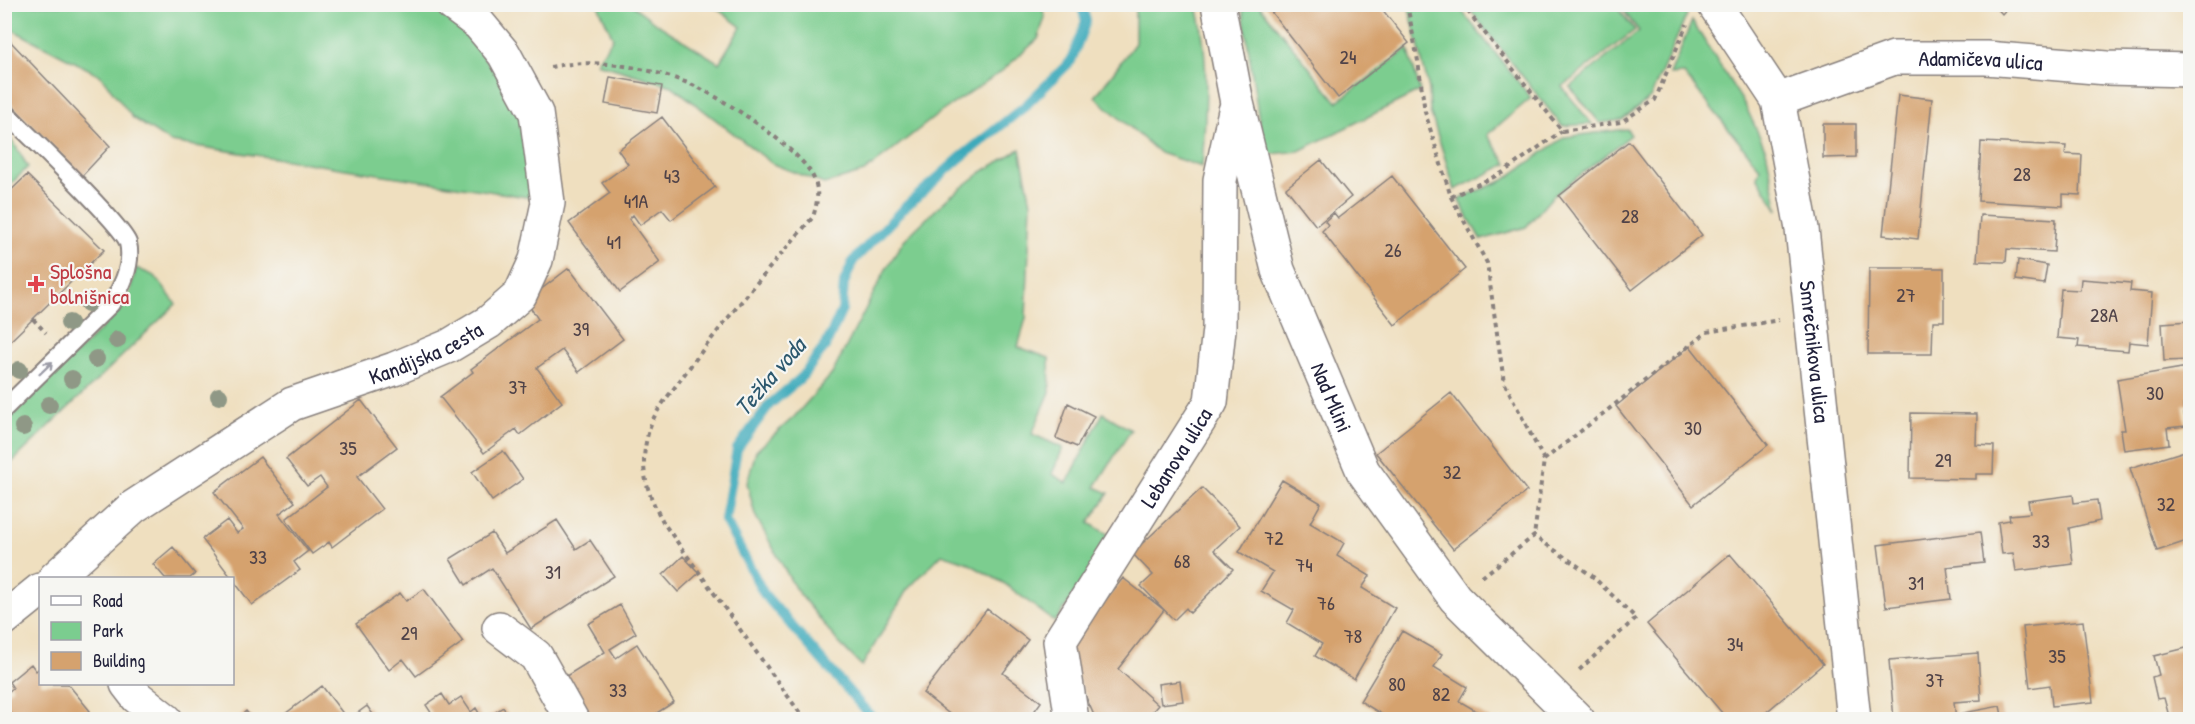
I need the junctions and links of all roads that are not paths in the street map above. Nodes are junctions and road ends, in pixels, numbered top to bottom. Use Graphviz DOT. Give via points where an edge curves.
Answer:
graph roads {
  1 [pos="452,4"];
  2 [pos="1218,4"];
  3 [pos="1702,10"];
  4 [pos="2190,70"];
  5 [pos="1778,100"];
  6 [pos="1237,103"];
  7 [pos="4,112"];
  8 [pos="4,409"];
  9 [pos="57,577"];
  10 [pos="39,591"];
  11 [pos="4,619"];
  12 [pos="499,628"];
  13 [pos="128,685"];
  14 [pos="166,720"];
  15 [pos="572,720"];
  16 [pos="1072,720"];
  17 [pos="1578,720"];
  18 [pos="1854,720"];
  1 -- 9 [label="street, Kandijska cesta" via="479,24 518,77 536,112 549,203 536,260 520,295 489,322 448,346 292,404 133,507"];
  2 -- 6 [label="street, Nad Mlini"];
  3 -- 5 [label="street, Smrečnikova ulica"];
  4 -- 5 [label="street, Adamičeva ulica" via="2107,69 1986,58 1894,58"];
  5 -- 18 [label="street, Smrečnikova ulica" via="1802,229"];
  6 -- 16 [label="street, Lebanova ulica" via="1220,180 1219,329 1211,402 1060,641"];
  6 -- 17 [label="street, Nad Mlini" via="1278,270 1363,471 1455,597"];
  8 -- 7 [label="lane, one-way" via="111,304 122,286 128,242 112,220"];
  10 -- 11 [label="street"];
  12 -- 15 [label="street" via="536,656"];
  13 -- 14 [label="street"];
}
